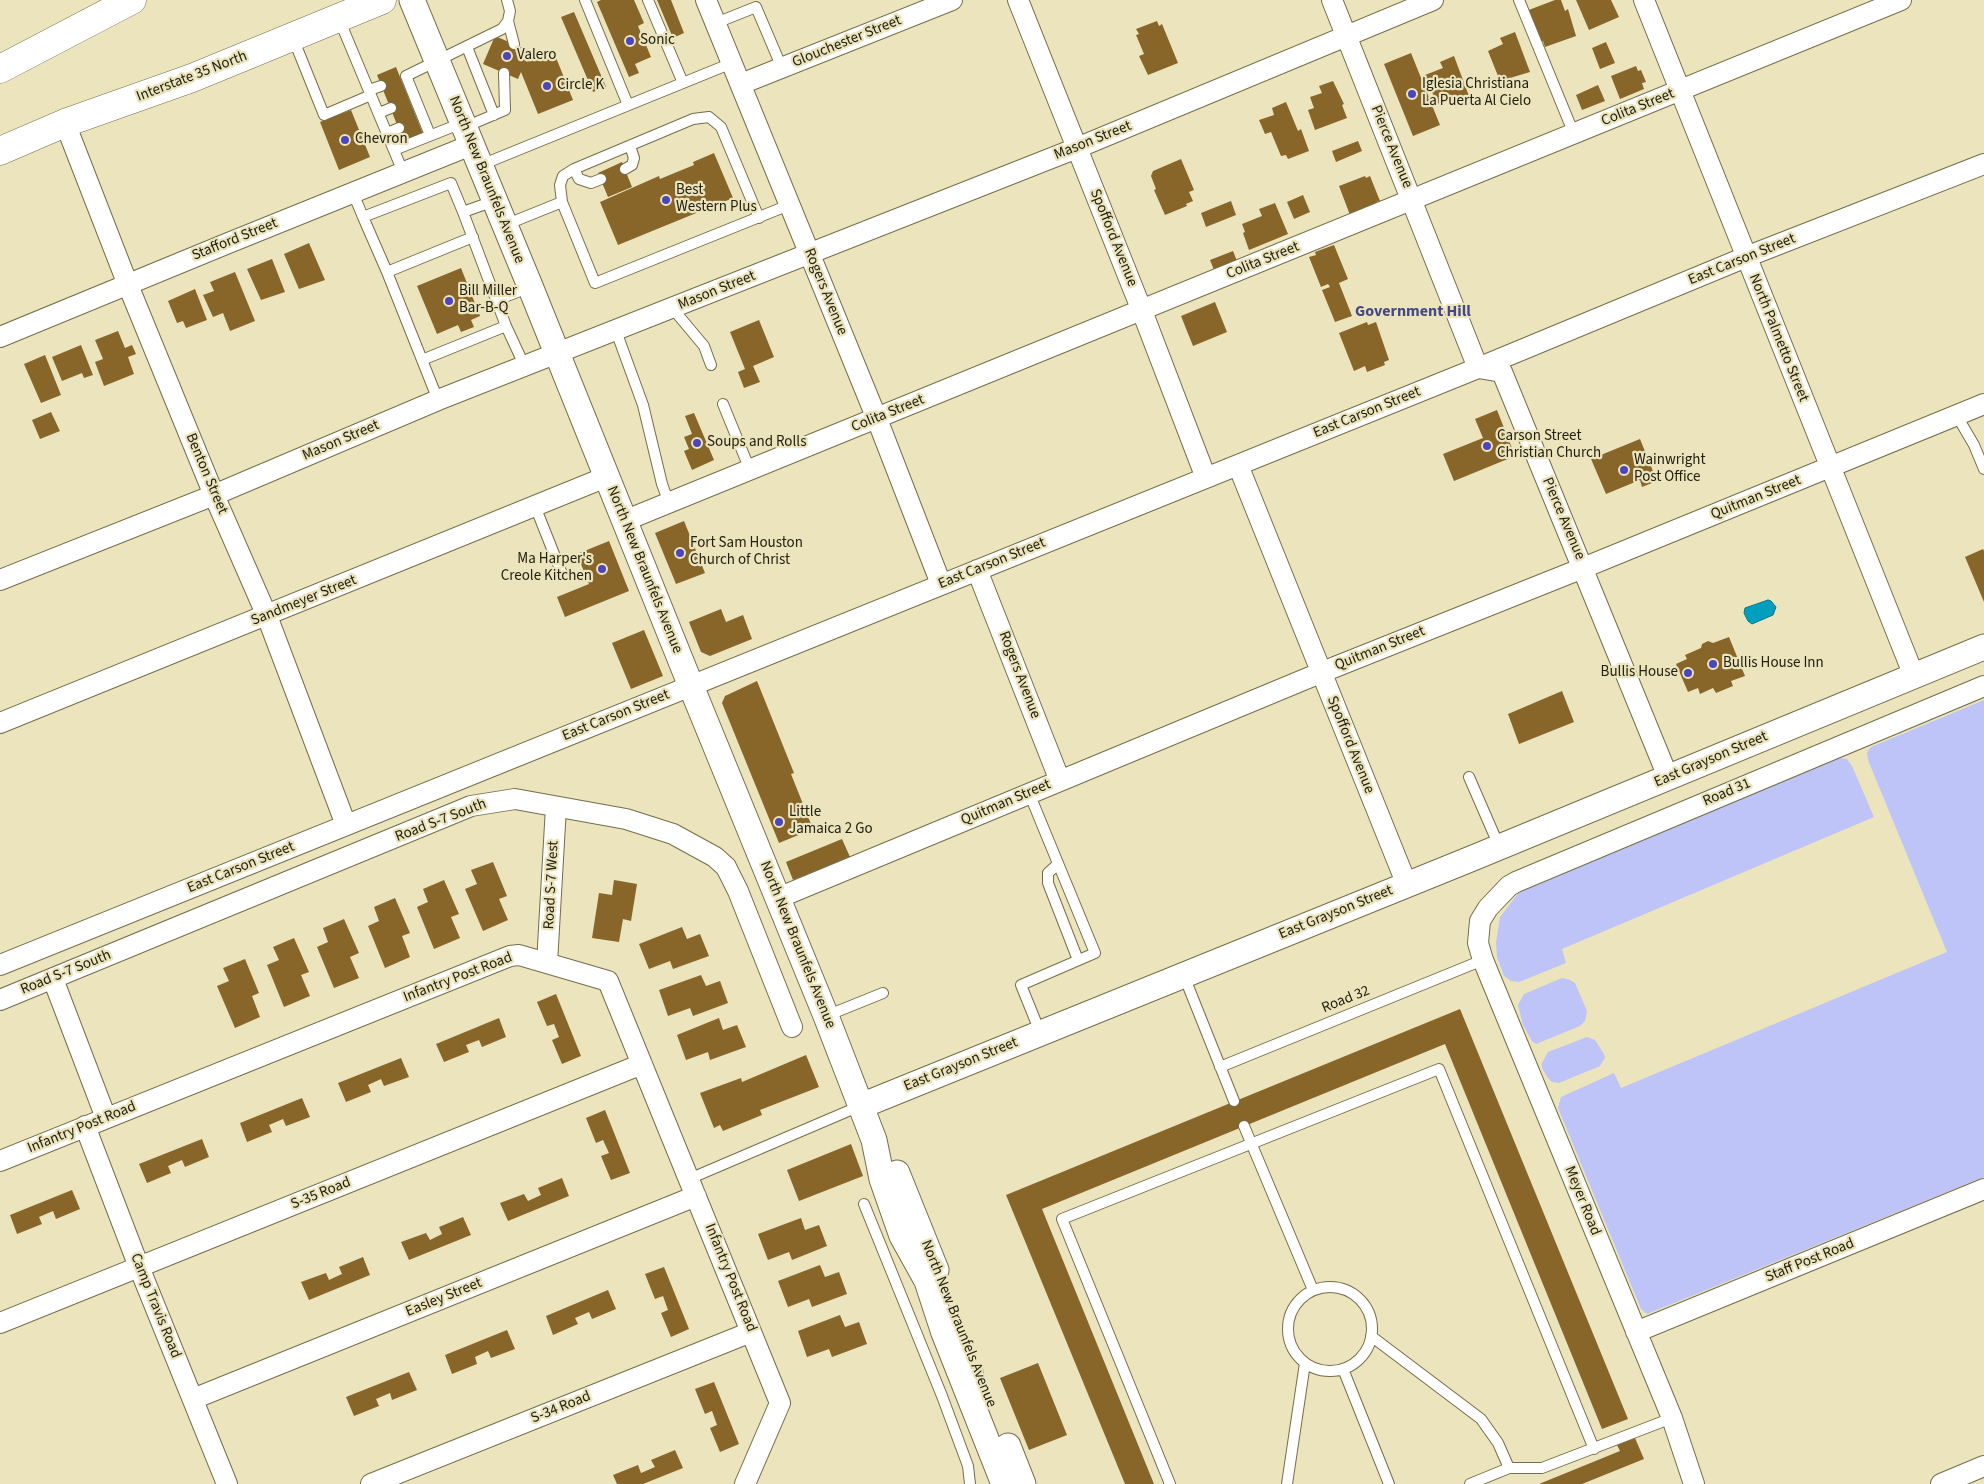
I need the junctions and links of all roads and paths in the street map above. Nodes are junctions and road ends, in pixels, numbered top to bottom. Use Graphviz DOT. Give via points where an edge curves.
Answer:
graph roads {
  1 [pos="110,0"];
  2 [pos="132,0"];
  3 [pos="382,0"];
  4 [pos="412,0"];
  5 [pos="507,0"];
  6 [pos="584,0"];
  7 [pos="648,0"];
  8 [pos="706,0"];
  9 [pos="952,0"];
  10 [pos="1018,0"];
  11 [pos="1332,0"];
  12 [pos="1433,0"];
  13 [pos="1519,0"];
  14 [pos="1644,0"];
  15 [pos="1901,0"];
  16 [pos="339,18"];
  17 [pos="508,20"];
  18 [pos="716,23"];
  19 [pos="1346,35"];
  20 [pos="293,38"];
  21 [pos="514,44"];
  22 [pos="467,47"];
  23 [pos="0,49"];
  24 [pos="438,61"];
  25 [pos="732,63"];
  26 [pos="782,68"];
  27 [pos="0,69"];
  28 [pos="504,73"];
  29 [pos="683,83"];
  30 [pos="741,84"];
  31 [pos="381,86"];
  32 [pos="1681,91"];
  33 [pos="370,93"];
  34 [pos="628,105"];
  35 [pos="391,108"];
  36 [pos="379,113"];
  37 [pos="494,115"];
  38 [pos="65,123"];
  39 [pos="399,128"];
  40 [pos="387,133"];
  41 [pos="1574,134"];
  42 [pos="430,135"];
  43 [pos="469,140"];
  44 [pos="630,146"];
  45 [pos="1077,148"];
  46 [pos="394,150"];
  47 [pos="0,151"];
  48 [pos="1984,164"];
  49 [pos="574,169"];
  50 [pos="625,169"];
  51 [pos="403,172"];
  52 [pos="600,179"];
  53 [pos="353,192"];
  54 [pos="494,200"];
  55 [pos="1413,200"];
  56 [pos="562,202"];
  57 [pos="789,206"];
  58 [pos="463,212"];
  59 [pos="363,217"];
  60 [pos="759,218"];
  61 [pos="504,226"];
  62 [pos="473,237"];
  63 [pos="810,254"];
  64 [pos="1746,257"];
  65 [pos="387,272"];
  66 [pos="128,285"];
  67 [pos="530,286"];
  68 [pos="497,300"];
  69 [pos="673,309"];
  70 [pos="1142,311"];
  71 [pos="506,326"];
  72 [pos="616,331"];
  73 [pos="0,337"];
  74 [pos="558,354"];
  75 [pos="422,360"];
  76 [pos="711,365"];
  77 [pos="525,367"];
  78 [pos="1478,368"];
  79 [pos="438,400"];
  80 [pos="723,404"];
  81 [pos="1984,404"];
  82 [pos="1956,416"];
  83 [pos="877,419"];
  84 [pos="1238,465"];
  85 [pos="1830,467"];
  86 [pos="1984,469"];
  87 [pos="750,470"];
  88 [pos="606,477"];
  89 [pos="1206,478"];
  90 [pos="214,495"];
  91 [pos="669,503"];
  92 [pos="536,506"];
  93 [pos="624,521"];
  94 [pos="1583,568"];
  95 [pos="977,570"];
  96 [pos="562,574"];
  97 [pos="0,580"];
  98 [pos="942,584"];
  99 [pos="267,616"];
  100 [pos="1984,647"];
  101 [pos="1320,673"];
  102 [pos="1914,676"];
  103 [pos="691,686"];
  104 [pos="1984,686"];
  105 [pos="0,723"];
  106 [pos="1469,777"];
  107 [pos="1668,777"];
  108 [pos="1060,780"];
  109 [pos="1029,793"];
  110 [pos="556,807"];
  111 [pos="346,825"];
  112 [pos="1499,847"];
  113 [pos="1058,864"];
  114 [pos="1407,885"];
  115 [pos="778,898"];
  116 [pos="1482,918"];
  117 [pos="1078,960"];
  118 [pos="1482,960"];
  119 [pos="547,962"];
  120 [pos="1,963"];
  121 [pos="1183,975"];
  122 [pos="53,978"];
  123 [pos="883,993"];
  124 [pos="0,1000"];
  125 [pos="826,1016"];
  126 [pos="792,1027"];
  127 [pos="1040,1032"];
  128 [pos="642,1064"];
  129 [pos="1220,1067"];
  130 [pos="1234,1102"];
  131 [pos="861,1106"];
  132 [pos="106,1118"];
  133 [pos="85,1126"];
  134 [pos="1244,1126"];
  135 [pos="874,1140"];
  136 [pos="1251,1144"];
  137 [pos="0,1161"];
  138 [pos="693,1188"];
  139 [pos="1984,1189"];
  140 [pos="864,1204"];
  141 [pos="139,1267"];
  142 [pos="1313,1290"];
  143 [pos="0,1323"];
  144 [pos="751,1332"];
  145 [pos="1636,1332"];
  146 [pos="1371,1336"];
  147 [pos="1305,1363"];
  148 [pos="1344,1369"];
  149 [pos="970,1375"];
  150 [pos="193,1399"];
  151 [pos="1672,1418"];
  152 [pos="1594,1449"];
  153 [pos="1984,1466"];
  154 [pos="1509,1468"];
  155 [pos="227,1484"];
  156 [pos="371,1484"];
  157 [pos="745,1484"];
  158 [pos="970,1484"];
  159 [pos="1004,1484"];
  160 [pos="1023,1484"];
  161 [pos="1170,1484"];
  162 [pos="1286,1484"];
  163 [pos="1389,1484"];
  164 [pos="1470,1484"];
  165 [pos="1693,1484"];
  166 [pos="1941,1484"];
  1 -- 23 [label="main road"];
  2 -- 27 [label="main road"];
  3 -- 16 [label="main road, Interstate 35 North"];
  4 -- 24 [label="street, North New Braunfels Avenue"];
  5 -- 17 [label="lane"];
  6 -- 34 [label="lane"];
  7 -- 29 [label="lane"];
  8 -- 18 [label="street, Rogers Avenue"];
  9 -- 26 [label="street, Glouchester Street"];
  10 -- 45 [label="street, Spofford Avenue"];
  11 -- 19 [label="street, Pierce Avenue"];
  12 -- 19 [label="street, Mason Street"];
  13 -- 41 [label="lane"];
  14 -- 32 [label="street, North Palmetto Street"];
  15 -- 32 [label="street, Colita Street"];
  16 -- 20 [label="main road, Interstate 35 North"];
  16 -- 33 [label="lane"];
  17 -- 21 [label="lane"];
  17 -- 22 [label="lane" via="502,28"];
  18 -- 25 [label="street, Rogers Avenue"];
  18 -- 26 [label="lane" via="756,7"];
  19 -- 45 [label="street, Mason Street"];
  19 -- 55 [label="street, Pierce Avenue"];
  20 -- 33 [label="lane" via="324,115"];
  20 -- 38 [label="main road, Interstate 35 North"];
  22 -- 24 [label="lane"];
  22 -- 37 [label="lane"];
  24 -- 42 [label="lane" via="403,77"];
  24 -- 43 [label="street, North New Braunfels Avenue"];
  25 -- 29 [label="lane"];
  25 -- 30 [label="street, Rogers Avenue"];
  26 -- 30 [label="street, Glouchester Street"];
  28 -- 37 [label="lane" via="505,110"];
  29 -- 34 [label="lane"];
  30 -- 57 [label="street, Rogers Avenue"];
  31 -- 33 [label="lane"];
  32 -- 41 [label="street, Colita Street"];
  32 -- 64 [label="street, North Palmetto Street"];
  33 -- 36 [label="lane"];
  34 -- 43 [label="lane"];
  35 -- 36 [label="lane"];
  36 -- 40 [label="lane"];
  37 -- 43 [label="lane"];
  38 -- 47 [label="main road, Interstate 35 North"];
  38 -- 66 [label="street, Benton Street"];
  39 -- 40 [label="lane"];
  40 -- 46 [label="lane"];
  41 -- 55 [label="street, Colita Street"];
  42 -- 43 [label="lane"];
  42 -- 46 [label="lane"];
  43 -- 51 [label="street, Stafford Street"];
  43 -- 54 [label="street, North New Braunfels Avenue"];
  44 -- 49 [label="lane"];
  44 -- 50 [label="lane" via="634,158 632,165"];
  44 -- 60 [label="lane" via="693,119 709,117 721,126"];
  45 -- 63 [label="street, Mason Street"];
  45 -- 70 [label="street, Spofford Avenue"];
  46 -- 51 [label="lane"];
  48 -- 64 [label="street, East Carson Street"];
  49 -- 52 [label="lane" via="579,179 592,183"];
  49 -- 56 [label="lane" via="563,176 560,185"];
  51 -- 53 [label="street, Stafford Street"];
  53 -- 59 [label="lane"];
  53 -- 66 [label="street, Stafford Street"];
  54 -- 58 [label="lane"];
  54 -- 61 [label="street, North New Braunfels Avenue"];
  55 -- 70 [label="street, Colita Street"];
  55 -- 78 [label="street, Pierce Avenue"];
  56 -- 60 [label="lane" via="595,283"];
  56 -- 61 [label="lane"];
  57 -- 60 [label="lane"];
  57 -- 63 [label="street, Rogers Avenue"];
  58 -- 59 [label="lane" via="451,183"];
  58 -- 62 [label="lane"];
  59 -- 65 [label="lane"];
  61 -- 67 [label="street, North New Braunfels Avenue"];
  62 -- 65 [label="lane"];
  62 -- 68 [label="lane"];
  63 -- 69 [label="street, Mason Street"];
  63 -- 83 [label="street, Rogers Avenue"];
  64 -- 78 [label="street, East Carson Street"];
  64 -- 85 [label="street, North Palmetto Street"];
  65 -- 75 [label="lane"];
  66 -- 73 [label="street, Stafford Street"];
  66 -- 90 [label="street, Benton Street"];
  67 -- 68 [label="lane"];
  67 -- 74 [label="street, North New Braunfels Avenue"];
  68 -- 71 [label="lane"];
  69 -- 72 [label="street, Mason Street"];
  69 -- 76 [label="lane" via="704,346"];
  70 -- 83 [label="street, Colita Street"];
  70 -- 89 [label="street, Spofford Avenue"];
  71 -- 75 [label="lane"];
  71 -- 77 [label="lane"];
  72 -- 74 [label="street, Mason Street"];
  72 -- 91 [label="lane" via="643,405"];
  74 -- 77 [label="street, Mason Street"];
  74 -- 88 [label="street, North New Braunfels Avenue"];
  75 -- 79 [label="lane"];
  77 -- 79 [label="street, Mason Street"];
  78 -- 84 [label="street, East Carson Street"];
  78 -- 94 [label="street, Pierce Avenue" via="1502,372"];
  79 -- 90 [label="street, Mason Street"];
  80 -- 87 [label="lane"];
  81 -- 82 [label="street, Quitman Street"];
  82 -- 85 [label="street, Quitman Street"];
  82 -- 86 [label="lane"];
  83 -- 87 [label="street, Colita Street"];
  83 -- 98 [label="street, Rogers Avenue"];
  84 -- 89 [label="street, East Carson Street"];
  84 -- 101 [label="street, Spofford Avenue"];
  85 -- 94 [label="street, Quitman Street"];
  85 -- 102 [label="street, North Palmetto Street"];
  87 -- 91 [label="street, Colita Street"];
  88 -- 92 [label="street, Sandmeyer Street"];
  88 -- 93 [label="street, North New Braunfels Avenue"];
  89 -- 95 [label="street, East Carson Street"];
  90 -- 97 [label="street, Mason Street"];
  90 -- 99 [label="street, Benton Street"];
  91 -- 93 [label="street, Colita Street"];
  92 -- 96 [label="lane"];
  92 -- 99 [label="street, Sandmeyer Street"];
  93 -- 103 [label="street, North New Braunfels Avenue"];
  94 -- 101 [label="street, Quitman Street"];
  94 -- 107 [label="street, Pierce Avenue"];
  95 -- 98 [label="street, East Carson Street"];
  95 -- 108 [label="street, Rogers Avenue"];
  98 -- 103 [label="street, East Carson Street"];
  99 -- 105 [label="street, Sandmeyer Street"];
  99 -- 111 [label="street, Benton Street"];
  100 -- 102 [label="street, East Grayson Street"];
  101 -- 108 [label="street, Quitman Street"];
  101 -- 114 [label="street, Spofford Avenue"];
  102 -- 107 [label="street, East Grayson Street"];
  103 -- 111 [label="street, East Carson Street"];
  103 -- 115 [label="street, North New Braunfels Avenue"];
  104 -- 116 [label="street, Road 31" via="1516,882 1488,908"];
  106 -- 112 [label="lane"];
  107 -- 112 [label="street, East Grayson Street"];
  108 -- 109 [label="street, Quitman Street"];
  109 -- 113 [label="lane"];
  109 -- 115 [label="street, Quitman Street"];
  110 -- 119 [label="street, Road S-7 West"];
  110 -- 122 [label="street, Road S-7 South" via="515,799 471,806"];
  110 -- 126 [label="street, Road S-7 South" via="626,819 673,834 715,857 726,867"];
  111 -- 120 [label="street, East Carson Street"];
  112 -- 114 [label="street, East Grayson Street"];
  113 -- 117 [label="lane" via="1048,873 1048,883"];
  113 -- 117 [label="lane" via="1095,953"];
  114 -- 121 [label="street, East Grayson Street"];
  115 -- 125 [label="street, North New Braunfels Avenue"];
  116 -- 118 [label="street, Meyer Road" via="1478,944"];
  117 -- 127 [label="lane" via="1021,984"];
  118 -- 129 [label="lane, Road 32"];
  118 -- 145 [label="street, Meyer Road"];
  119 -- 128 [label="street, Infantry Post Road" via="608,981"];
  119 -- 132 [label="street, Infantry Post Road" via="520,955 510,956"];
  121 -- 127 [label="street, East Grayson Street"];
  121 -- 129 [label="lane"];
  122 -- 124 [label="street, Road S-7 South"];
  122 -- 132 [label="street"];
  123 -- 125 [label="lane"];
  125 -- 131 [label="street, North New Braunfels Avenue"];
  127 -- 131 [label="street, East Grayson Street"];
  128 -- 138 [label="street, Infantry Post Road"];
  128 -- 141 [label="street, S-35 Road"];
  129 -- 130 [label="lane"];
  131 -- 135 [label="street, North New Braunfels Avenue"];
  131 -- 138 [label="lane, East Grayson Street"];
  132 -- 133 [label="street, Infantry Post Road"];
  133 -- 137 [label="street, Infantry Post Road"];
  133 -- 141 [label="street, Camp Travis Road"];
  134 -- 136 [label="lane"];
  135 -- 149 [label="street, North New Braunfels Avenue" via="895,1169"];
  135 -- 149 [label="street, North New Braunfels Avenue" via="882,1179 902,1236 927,1281"];
  136 -- 142 [label="lane"];
  136 -- 152 [label="lane" via="1439,1069"];
  136 -- 161 [label="lane" via="1062,1219"];
  138 -- 144 [label="street, Infantry Post Road"];
  138 -- 150 [label="street, Easley Street"];
  139 -- 145 [label="street, Staff Post Road"];
  140 -- 158 [label="lane" via="945,1405 968,1466"];
  141 -- 143 [label="street, S-35 Road"];
  141 -- 150 [label="street, Camp Travis Road"];
  142 -- 146 [label="lane" via="1333,1287 1360,1300 1370,1317"];
  142 -- 147 [label="lane" via="1298,1302 1287,1329 1292,1348"];
  144 -- 156 [label="street, S-34 Road"];
  144 -- 157 [label="street, Infantry Post Road" via="780,1403"];
  145 -- 151 [label="street, Meyer Road"];
  146 -- 148 [label="lane" via="1364,1353"];
  146 -- 154 [label="lane" via="1481,1419 1498,1443"];
  147 -- 148 [label="lane" via="1328,1371"];
  147 -- 162 [label="lane"];
  148 -- 163 [label="lane"];
  149 -- 159 [label="street, North New Braunfels Avenue"];
  149 -- 160 [label="street, North New Braunfels Avenue"];
  150 -- 155 [label="street, Camp Travis Road"];
  151 -- 152 [label="lane"];
  151 -- 165 [label="street, Meyer Road"];
  152 -- 154 [label="lane" via="1542,1468"];
  153 -- 166 [label="street"];
  154 -- 164 [label="lane"];
}
